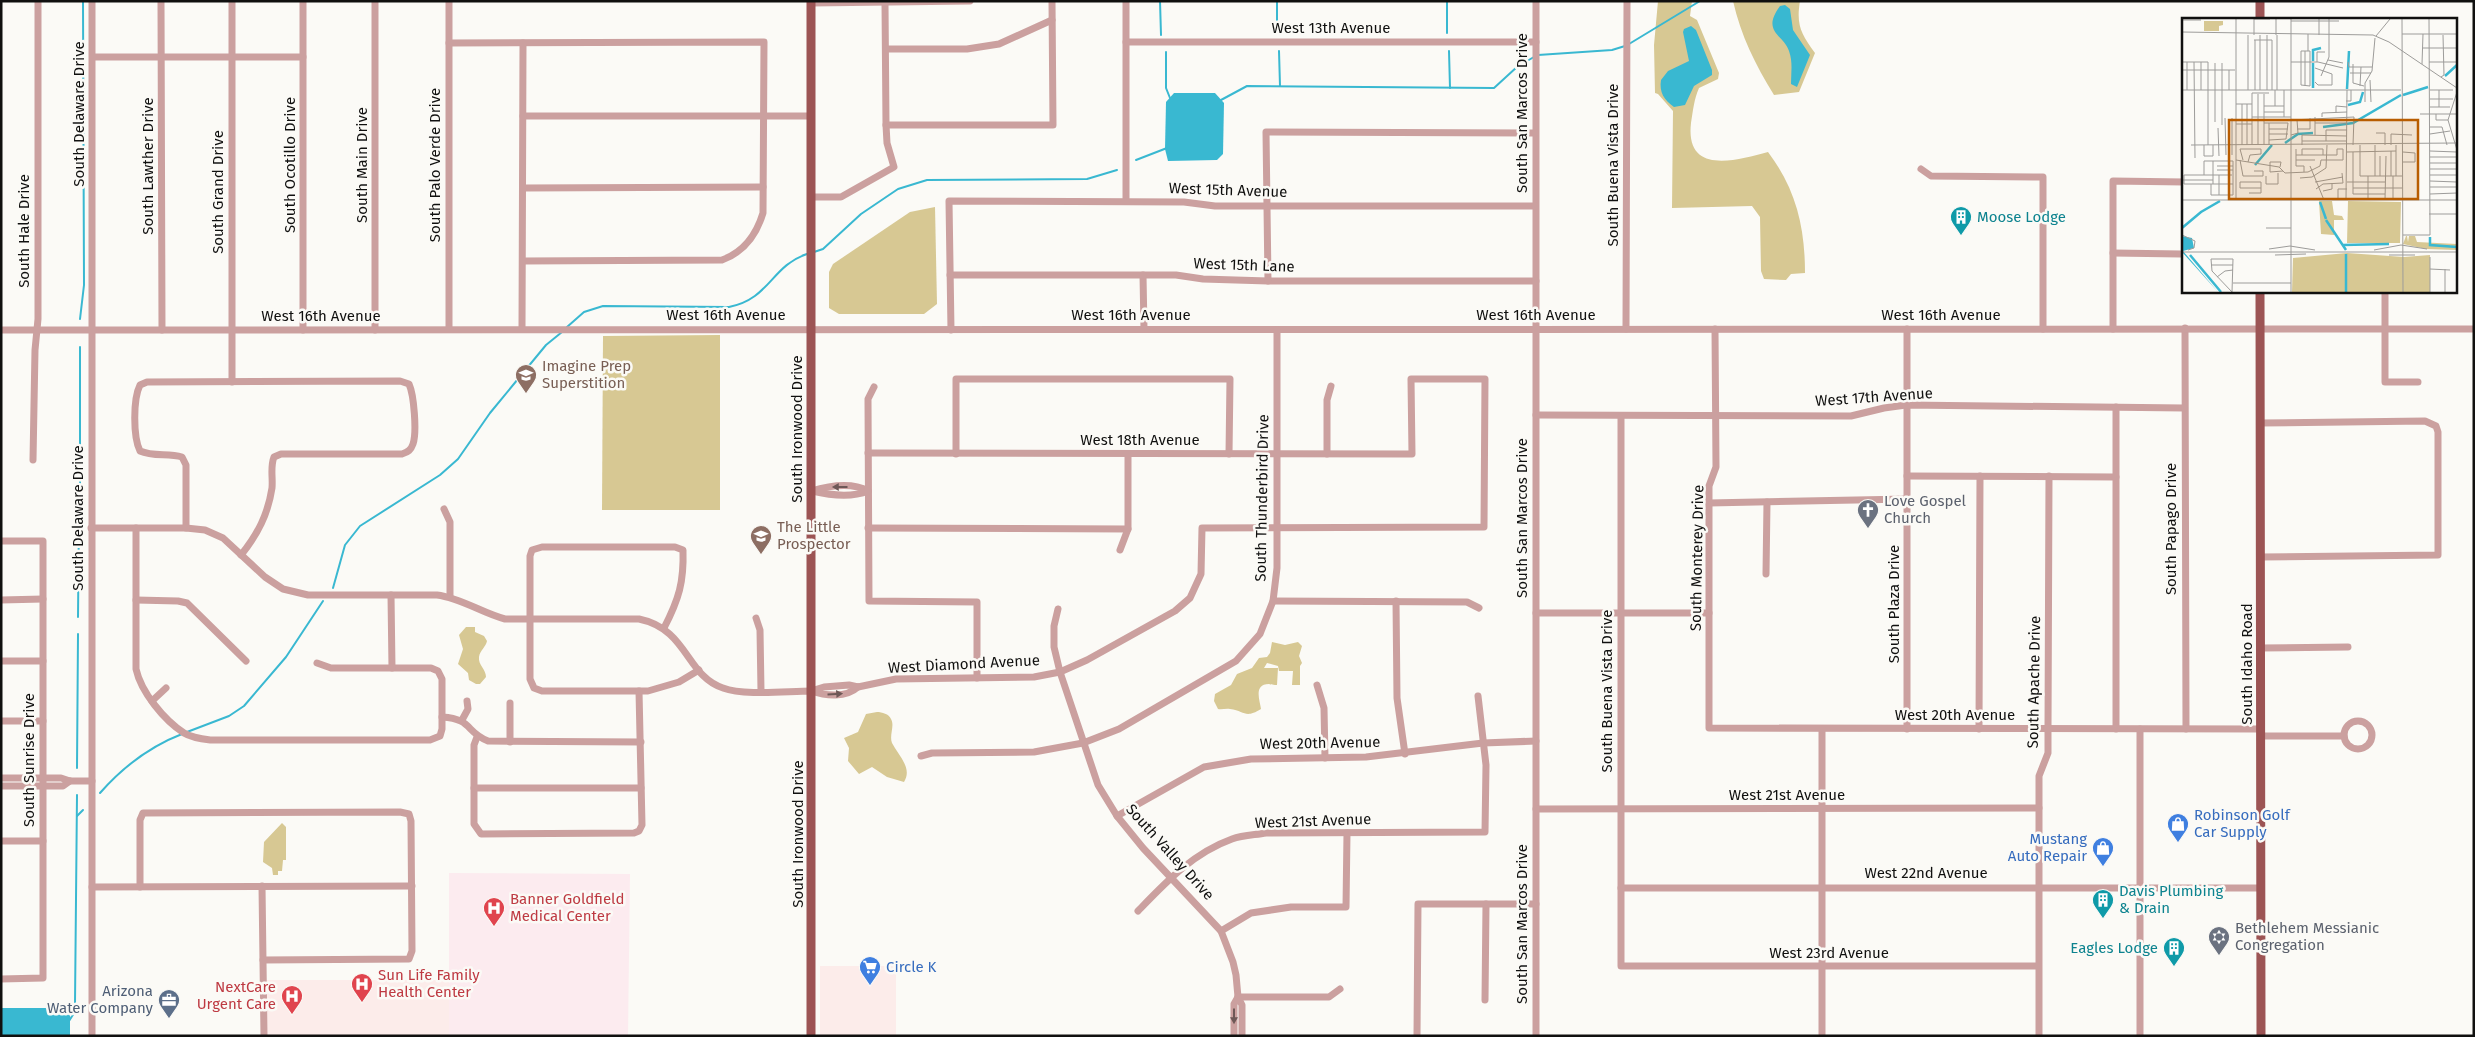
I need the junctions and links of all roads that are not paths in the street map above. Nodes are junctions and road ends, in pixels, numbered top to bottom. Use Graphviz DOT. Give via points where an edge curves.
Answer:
graph roads {
  1 [pos="38,1"];
  2 [pos="92,1"];
  3 [pos="161,1"];
  4 [pos="232,1"];
  5 [pos="303,1"];
  6 [pos="375,1"];
  7 [pos="449,1"];
  8 [pos="970,1"];
  9 [pos="1052,1"];
  10 [pos="1126,1"];
  11 [pos="1536,1"];
  12 [pos="1627,1"];
  13 [pos="2260,1"];
  14 [pos="811,2"];
  15 [pos="886,3"];
  16 [pos="2260,18"];
  17 [pos="1052,20"];
  18 [pos="1126,42"];
  19 [pos="1536,42"];
  20 [pos="449,43"];
  21 [pos="523,43"];
  22 [pos="886,49"];
  23 [pos="92,57"];
  24 [pos="162,57"];
  25 [pos="232,57"];
  26 [pos="304,57"];
  27 [pos="523,116"];
  28 [pos="763,116"];
  29 [pos="811,116"];
  30 [pos="886,125"];
  31 [pos="1535,133"];
  32 [pos="1921,169"];
  33 [pos="2182,182"];
  34 [pos="523,188"];
  35 [pos="763,188"];
  36 [pos="811,197"];
  37 [pos="1126,201"];
  38 [pos="1267,206"];
  39 [pos="1535,206"];
  40 [pos="2113,253"];
  41 [pos="2181,254"];
  42 [pos="523,261"];
  43 [pos="950,275"];
  44 [pos="1143,275"];
  45 [pos="1268,281"];
  46 [pos="1536,281"];
  47 [pos="2260,292"];
  48 [pos="2385,292"];
  49 [pos="1907,328"];
  50 [pos="2185,328"];
  51 [pos="449,329"];
  52 [pos="522,329"];
  53 [pos="811,329"];
  54 [pos="1144,329"];
  55 [pos="1536,329"];
  56 [pos="1626,329"];
  57 [pos="1715,329"];
  58 [pos="2043,329"];
  59 [pos="2113,329"];
  60 [pos="2260,329"];
  61 [pos="2385,329"];
  62 [pos="2474,329"];
  63 [pos="1,330"];
  64 [pos="37,330"];
  65 [pos="92,330"];
  66 [pos="162,330"];
  67 [pos="232,330"];
  68 [pos="303,330"];
  69 [pos="376,330"];
  70 [pos="951,330"];
  71 [pos="1276,330"];
  72 [pos="232,382"];
  73 [pos="2418,382"];
  74 [pos="1331,386"];
  75 [pos="874,387"];
  76 [pos="1906,405"];
  77 [pos="2116,407"];
  78 [pos="2184,408"];
  79 [pos="1536,416"];
  80 [pos="1716,416"];
  81 [pos="1621,417"];
  82 [pos="2260,423"];
  83 [pos="868,454"];
  84 [pos="956,454"];
  85 [pos="1128,454"];
  86 [pos="1230,454"];
  87 [pos="1276,454"];
  88 [pos="1327,454"];
  89 [pos="33,460"];
  90 [pos="1907,476"];
  91 [pos="1980,476"];
  92 [pos="2048,476"];
  93 [pos="2116,476"];
  94 [pos="811,491"];
  95 [pos="868,491"];
  96 [pos="1908,499"];
  97 [pos="1766,502"];
  98 [pos="1709,503"];
  99 [pos="444,510"];
  100 [pos="92,528"];
  101 [pos="136,528"];
  102 [pos="186,528"];
  103 [pos="868,528"];
  104 [pos="1277,528"];
  105 [pos="1128,529"];
  106 [pos="1,541"];
  107 [pos="1120,550"];
  108 [pos="241,554"];
  109 [pos="2260,557"];
  110 [pos="1766,574"];
  111 [pos="391,595"];
  112 [pos="450,597"];
  113 [pos="43,599"];
  114 [pos="1,600"];
  115 [pos="136,600"];
  116 [pos="1273,601"];
  117 [pos="1396,601"];
  118 [pos="1479,608"];
  119 [pos="1058,609"];
  120 [pos="1536,613"];
  121 [pos="1621,613"];
  122 [pos="1709,613"];
  123 [pos="756,618"];
  124 [pos="530,620"];
  125 [pos="664,628"];
  126 [pos="2348,647"];
  127 [pos="2260,648"];
  128 [pos="1,661"];
  129 [pos="43,661"];
  130 [pos="246,661"];
  131 [pos="318,663"];
  132 [pos="392,668"];
  133 [pos="699,670"];
  134 [pos="1060,672"];
  135 [pos="978,678"];
  136 [pos="1317,686"];
  137 [pos="166,688"];
  138 [pos="639,691"];
  139 [pos="761,691"];
  140 [pos="811,691"];
  141 [pos="1478,696"];
  142 [pos="152,701"];
  143 [pos="467,701"];
  144 [pos="510,703"];
  145 [pos="442,717"];
  146 [pos="462,720"];
  147 [pos="43,721"];
  148 [pos="1,722"];
  149 [pos="1709,728"];
  150 [pos="1822,729"];
  151 [pos="1907,729"];
  152 [pos="1979,729"];
  153 [pos="2048,729"];
  154 [pos="2116,729"];
  155 [pos="2140,729"];
  156 [pos="2186,729"];
  157 [pos="2261,732"];
  158 [pos="2344,736"];
  159 [pos="477,737"];
  160 [pos="1536,741"];
  161 [pos="510,742"];
  162 [pos="640,742"];
  163 [pos="1083,743"];
  164 [pos="1483,743"];
  165 [pos="1405,754"];
  166 [pos="921,756"];
  167 [pos="1325,758"];
  168 [pos="1,778"];
  169 [pos="43,778"];
  170 [pos="70,781"];
  171 [pos="92,785"];
  172 [pos="1,786"];
  173 [pos="43,786"];
  174 [pos="474,788"];
  175 [pos="641,788"];
  176 [pos="2039,808"];
  177 [pos="1536,809"];
  178 [pos="1621,809"];
  179 [pos="1822,809"];
  180 [pos="1117,816"];
  181 [pos="1347,833"];
  182 [pos="43,841"];
  183 [pos="1,842"];
  184 [pos="1170,878"];
  185 [pos="262,886"];
  186 [pos="412,886"];
  187 [pos="92,887"];
  188 [pos="140,887"];
  189 [pos="1822,887"];
  190 [pos="2039,887"];
  191 [pos="2140,887"];
  192 [pos="1621,888"];
  193 [pos="2260,888"];
  194 [pos="1486,904"];
  195 [pos="1536,904"];
  196 [pos="1138,912"];
  197 [pos="1221,931"];
  198 [pos="263,960"];
  199 [pos="1620,966"];
  200 [pos="2038,966"];
  201 [pos="1822,967"];
  202 [pos="1,978"];
  203 [pos="1340,989"];
  204 [pos="1238,997"];
  205 [pos="1485,1000"];
  206 [pos="92,1036"];
  207 [pos="264,1036"];
  208 [pos="811,1036"];
  209 [pos="1234,1036"];
  210 [pos="1242,1036"];
  211 [pos="1418,1036"];
  212 [pos="1536,1036"];
  213 [pos="1822,1036"];
  214 [pos="2039,1036"];
  215 [pos="2140,1036"];
  216 [pos="2261,1036"];
  1 -- 64 [label="street, South Hale Drive"];
  2 -- 23 [label="street, South Delaware Drive"];
  3 -- 24 [label="street, South Lawther Drive"];
  4 -- 25 [label="street, South Grand Drive"];
  5 -- 26 [label="street, South Ocotillo Drive"];
  6 -- 69 [label="street, South Main Drive"];
  7 -- 20 [label="street, South Palo Verde Drive"];
  8 -- 15 [label="street"];
  9 -- 17 [label="street"];
  10 -- 18 [label="street"];
  11 -- 19 [label="street, South San Marcos Drive"];
  12 -- 56 [label="street, South Buena Vista Drive"];
  13 -- 16 [label="main road"];
  14 -- 15 [label="street"];
  14 -- 29 [label="main road, South Ironwood Drive"];
  15 -- 22 [label="street"];
  17 -- 22 [label="street" via="999,44 967,49"];
  17 -- 30 [label="street" via="1053,124"];
  18 -- 19 [label="street, West 13th Avenue"];
  18 -- 37 [label="street"];
  19 -- 31 [label="street, South San Marcos Drive"];
  20 -- 21 [label="street"];
  20 -- 51 [label="street, South Palo Verde Drive"];
  21 -- 27 [label="street"];
  21 -- 28 [label="street" via="764,42"];
  22 -- 30 [label="street"];
  23 -- 24 [label="street"];
  23 -- 65 [label="street, South Delaware Drive"];
  24 -- 25 [label="street"];
  24 -- 66 [label="street, South Lawther Drive"];
  25 -- 26 [label="street"];
  25 -- 67 [label="street, South Grand Drive"];
  26 -- 68 [label="street, South Ocotillo Drive"];
  27 -- 28 [label="street"];
  27 -- 34 [label="street"];
  28 -- 29 [label="street"];
  28 -- 35 [label="street"];
  29 -- 36 [label="main road, South Ironwood Drive"];
  30 -- 36 [label="street" via="894,167 841,197"];
  31 -- 38 [label="street" via="1266,132"];
  31 -- 39 [label="street, South San Marcos Drive"];
  32 -- 58 [label="street" via="1931,176 2043,177"];
  33 -- 40 [label="street" via="2113,181"];
  34 -- 35 [label="street"];
  34 -- 42 [label="street"];
  35 -- 42 [label="street" via="763,214 758,230 734,256 722,260"];
  36 -- 53 [label="main road, South Ironwood Drive"];
  37 -- 38 [label="street, West 15th Avenue"];
  37 -- 43 [label="street, West 15th Avenue" via="949,201"];
  38 -- 39 [label="street, West 15th Avenue"];
  38 -- 45 [label="street"];
  39 -- 46 [label="street, South San Marcos Drive"];
  40 -- 41 [label="street"];
  40 -- 59 [label="street"];
  42 -- 52 [label="street"];
  43 -- 44 [label="street, West 15th Lane"];
  43 -- 70 [label="street"];
  44 -- 45 [label="street, West 15th Lane"];
  44 -- 54 [label="street"];
  45 -- 46 [label="street, West 15th Lane"];
  46 -- 55 [label="street, South San Marcos Drive"];
  47 -- 60 [label="main road, South Idaho Road"];
  48 -- 61 [label="street"];
  49 -- 57 [label="street, West 16th Avenue"];
  49 -- 58 [label="street, West 16th Avenue"];
  49 -- 76 [label="street, South Plaza Drive"];
  50 -- 59 [label="street, West 16th Avenue"];
  50 -- 60 [label="street, West 16th Avenue"];
  50 -- 78 [label="street, South Papago Drive"];
  51 -- 52 [label="street, West 16th Avenue"];
  51 -- 69 [label="street, West 16th Avenue"];
  52 -- 53 [label="street, West 16th Avenue"];
  53 -- 70 [label="street, West 16th Avenue"];
  53 -- 94 [label="main road, South Ironwood Drive"];
  54 -- 70 [label="street, West 16th Avenue"];
  54 -- 71 [label="street, West 16th Avenue"];
  55 -- 56 [label="street, West 16th Avenue"];
  55 -- 71 [label="street, West 16th Avenue"];
  55 -- 79 [label="street, South San Marcos Drive"];
  56 -- 57 [label="street, West 16th Avenue"];
  57 -- 80 [label="street, South Monterey Drive"];
  58 -- 59 [label="street, West 16th Avenue"];
  60 -- 61 [label="street, West 16th Avenue"];
  60 -- 82 [label="main road, South Idaho Road"];
  61 -- 62 [label="street, West 16th Avenue"];
  61 -- 73 [label="street" via="2384,382"];
  63 -- 64 [label="street, West 16th Avenue"];
  64 -- 65 [label="street, West 16th Avenue"];
  64 -- 89 [label="street, South Hale Drive"];
  65 -- 66 [label="street, West 16th Avenue"];
  65 -- 100 [label="street, South Delaware Drive"];
  66 -- 67 [label="street, West 16th Avenue"];
  67 -- 68 [label="street, West 16th Avenue"];
  67 -- 72 [label="street, South Grand Drive"];
  68 -- 69 [label="street, West 16th Avenue"];
  71 -- 87 [label="street, South Thunderbird Drive"];
  72 -- 102 [label="street" via="147,382 140,384 136,392 136,443 140,451 182,457 186,464"];
  72 -- 108 [label="street" via="400,381 409,384 413,392 414,443 410,451 402,454 281,454 274,457 266,513 256,535"];
  74 -- 88 [label="street" via="1327,400"];
  75 -- 83 [label="street" via="868,399"];
  76 -- 77 [label="street, West 17th Avenue"];
  76 -- 80 [label="street, West 17th Avenue" via="1851,416"];
  76 -- 90 [label="street, South Plaza Drive"];
  77 -- 78 [label="street, West 17th Avenue"];
  77 -- 93 [label="street"];
  78 -- 156 [label="street, South Papago Drive"];
  79 -- 81 [label="street, West 17th Avenue"];
  79 -- 120 [label="street, South San Marcos Drive"];
  80 -- 81 [label="street, West 17th Avenue"];
  80 -- 98 [label="street, South Monterey Drive" via="1716,467 1709,486"];
  81 -- 121 [label="street, South Buena Vista Drive"];
  82 -- 109 [label="main road, South Idaho Road"];
  82 -- 109 [label="street" via="2425,421 2436,426 2438,432 2438,555"];
  83 -- 84 [label="street, West 18th Avenue"];
  83 -- 95 [label="street"];
  84 -- 85 [label="street, West 18th Avenue"];
  84 -- 86 [label="street" via="956,379 1230,379"];
  85 -- 86 [label="street, West 18th Avenue"];
  85 -- 105 [label="street"];
  86 -- 87 [label="street, West 18th Avenue"];
  87 -- 88 [label="street, West 18th Avenue"];
  87 -- 104 [label="street, South Thunderbird Drive"];
  88 -- 104 [label="street, West 18th Avenue" via="1412,454 1411,379 1485,379 1484,527"];
  90 -- 91 [label="street"];
  90 -- 96 [label="street, South Plaza Drive"];
  91 -- 92 [label="street"];
  91 -- 152 [label="street"];
  92 -- 93 [label="street"];
  92 -- 153 [label="street, South Apache Drive"];
  93 -- 154 [label="street"];
  94 -- 95 [label="street" via="826,486 860,486"];
  94 -- 140 [label="main road, South Ironwood Drive"];
  95 -- 103 [label="street"];
  96 -- 97 [label="street"];
  96 -- 151 [label="street, South Plaza Drive"];
  97 -- 98 [label="street"];
  97 -- 110 [label="street"];
  98 -- 122 [label="street, South Monterey Drive"];
  99 -- 112 [label="street" via="450,522"];
  100 -- 101 [label="street"];
  100 -- 171 [label="street, South Delaware Drive"];
  101 -- 102 [label="street"];
  101 -- 115 [label="street"];
  102 -- 108 [label="street" via="205,530 223,538"];
  103 -- 105 [label="street"];
  103 -- 135 [label="street" via="869,602 978,602"];
  104 -- 116 [label="street, South Thunderbird Drive"];
  104 -- 134 [label="street, West Diamond Avenue" via="1202,528 1201,574 1190,598 1175,610"];
  105 -- 107 [label="street"];
  106 -- 113 [label="street, South Sunrise Drive" via="43,541"];
  108 -- 111 [label="street" via="283,589 308,595"];
  109 -- 127 [label="main road, South Idaho Road"];
  111 -- 112 [label="street"];
  111 -- 132 [label="street"];
  112 -- 124 [label="street" via="487,614"];
  113 -- 114 [label="street"];
  113 -- 129 [label="street, South Sunrise Drive"];
  115 -- 130 [label="street" via="187,603"];
  115 -- 142 [label="street" via="136,669 143,691"];
  116 -- 117 [label="street"];
  116 -- 163 [label="street, South Thunderbird Drive" via="1260,634 1236,661 1119,729"];
  117 -- 118 [label="street" via="1467,602"];
  117 -- 165 [label="street" via="1397,698"];
  119 -- 134 [label="street, South Valley Drive" via="1054,647"];
  120 -- 121 [label="street"];
  120 -- 160 [label="street, South San Marcos Drive"];
  121 -- 122 [label="street"];
  121 -- 178 [label="street, South Buena Vista Drive"];
  122 -- 149 [label="street, South Monterey Drive"];
  123 -- 139 [label="street" via="760,630"];
  124 -- 125 [label="street" via="639,619"];
  124 -- 125 [label="street" via="532,550 542,547 675,547 683,550 683,581 680,596"];
  124 -- 138 [label="street" via="530,679 534,688 542,691"];
  125 -- 133 [label="street, West Diamond Avenue" via="676,638"];
  126 -- 127 [label="street"];
  127 -- 157 [label="main road, South Idaho Road"];
  128 -- 129 [label="street"];
  129 -- 147 [label="street, South Sunrise Drive"];
  131 -- 132 [label="street" via="331,668"];
  132 -- 145 [label="street" via="431,668 438,671 442,680"];
  133 -- 138 [label="street" via="678,682"];
  133 -- 139 [label="street, West Diamond Avenue" via="722,688"];
  134 -- 135 [label="street, West Diamond Avenue" via="1034,677"];
  134 -- 163 [label="street, South Valley Drive"];
  135 -- 140 [label="street, West Diamond Avenue" via="896,679 858,687 824,687"];
  136 -- 167 [label="street" via="1324,708"];
  137 -- 142 [label="street"];
  138 -- 162 [label="street"];
  139 -- 140 [label="street, West Diamond Avenue"];
  140 -- 208 [label="main road, South Ironwood Drive"];
  141 -- 164 [label="street"];
  142 -- 145 [label="street" via="184,733 211,740 430,740 440,736"];
  143 -- 146 [label="street" via="468,709"];
  144 -- 161 [label="street"];
  145 -- 146 [label="street"];
  146 -- 159 [label="street"];
  147 -- 148 [label="street"];
  147 -- 169 [label="street, South Sunrise Drive"];
  149 -- 150 [label="street, West 20th Avenue"];
  150 -- 151 [label="street, West 20th Avenue"];
  150 -- 179 [label="street"];
  151 -- 152 [label="street, West 20th Avenue"];
  152 -- 153 [label="street, West 20th Avenue"];
  153 -- 154 [label="street, West 20th Avenue"];
  153 -- 176 [label="street, South Apache Drive" via="2048,753 2039,776"];
  154 -- 155 [label="street, West 20th Avenue"];
  155 -- 156 [label="street, West 20th Avenue"];
  155 -- 191 [label="street"];
  156 -- 157 [label="street, West 20th Avenue"];
  157 -- 158 [label="street, West 20th Avenue"];
  157 -- 193 [label="main road, South Idaho Road"];
  158 -- 158 [label="street" via="2347,744 2360,749 2370,741 2372,732 2367,724 2358,721 2346,727"];
  159 -- 161 [label="street"];
  159 -- 174 [label="street" via="474,745"];
  160 -- 164 [label="street, West 20th Avenue"];
  160 -- 177 [label="street, South San Marcos Drive"];
  161 -- 162 [label="street"];
  162 -- 175 [label="street"];
  163 -- 166 [label="street, South Thunderbird Drive" via="1034,752 932,753"];
  163 -- 180 [label="street, South Valley Drive" via="1098,785"];
  164 -- 165 [label="street, West 20th Avenue"];
  164 -- 181 [label="street, West 21st Avenue" via="1486,765 1485,832"];
  165 -- 167 [label="street, West 20th Avenue"];
  167 -- 180 [label="street, West 20th Avenue" via="1251,759 1204,767"];
  168 -- 169 [label="street"];
  169 -- 170 [label="street"];
  169 -- 173 [label="street, South Sunrise Drive"];
  170 -- 171 [label="street"];
  170 -- 173 [label="street" via="63,786"];
  171 -- 187 [label="street, South Delaware Drive"];
  172 -- 173 [label="street"];
  173 -- 182 [label="street, South Sunrise Drive"];
  174 -- 175 [label="street"];
  174 -- 175 [label="street" via="476,830 481,834 634,833 642,825"];
  176 -- 179 [label="street, West 21st Avenue"];
  176 -- 190 [label="street, South Apache Drive"];
  177 -- 178 [label="street, West 21st Avenue"];
  177 -- 195 [label="street, South San Marcos Drive"];
  178 -- 179 [label="street, West 21st Avenue"];
  178 -- 192 [label="street, South Buena Vista Drive"];
  179 -- 189 [label="street"];
  180 -- 184 [label="street, South Valley Drive"];
  181 -- 184 [label="street, West 21st Avenue" via="1266,833 1233,839 1199,854"];
  181 -- 197 [label="street" via="1346,907 1291,907 1251,913"];
  182 -- 183 [label="street"];
  182 -- 202 [label="street, South Sunrise Drive" via="43,978"];
  184 -- 196 [label="street, West 21st Avenue"];
  184 -- 197 [label="street, South Valley Drive"];
  185 -- 186 [label="street"];
  185 -- 188 [label="street"];
  185 -- 198 [label="street"];
  186 -- 188 [label="street" via="411,821 409,814 400,812 142,813"];
  186 -- 198 [label="street" via="412,951 409,959"];
  187 -- 188 [label="street"];
  187 -- 206 [label="street, South Delaware Drive"];
  189 -- 190 [label="street, West 22nd Avenue"];
  189 -- 192 [label="street, West 22nd Avenue"];
  189 -- 201 [label="street"];
  190 -- 191 [label="street, West 22nd Avenue"];
  190 -- 200 [label="street, South Apache Drive"];
  191 -- 193 [label="street, West 22nd Avenue"];
  191 -- 215 [label="street"];
  192 -- 199 [label="street, South Buena Vista Drive"];
  193 -- 216 [label="main road, South Idaho Road"];
  194 -- 195 [label="street"];
  194 -- 205 [label="street"];
  194 -- 211 [label="street" via="1418,904"];
  195 -- 212 [label="street, South San Marcos Drive"];
  197 -- 204 [label="street, South Valley Drive" via="1234,962"];
  198 -- 207 [label="street"];
  199 -- 201 [label="street, West 23rd Avenue"];
  200 -- 201 [label="street, West 23rd Avenue"];
  200 -- 214 [label="street, South Apache Drive"];
  201 -- 213 [label="street"];
  203 -- 204 [label="street" via="1329,997"];
  204 -- 209 [label="street, South Valley Drive, one-way" via="1234,1004"];
  204 -- 210 [label="street, South Valley Drive" via="1242,1005"];
}
